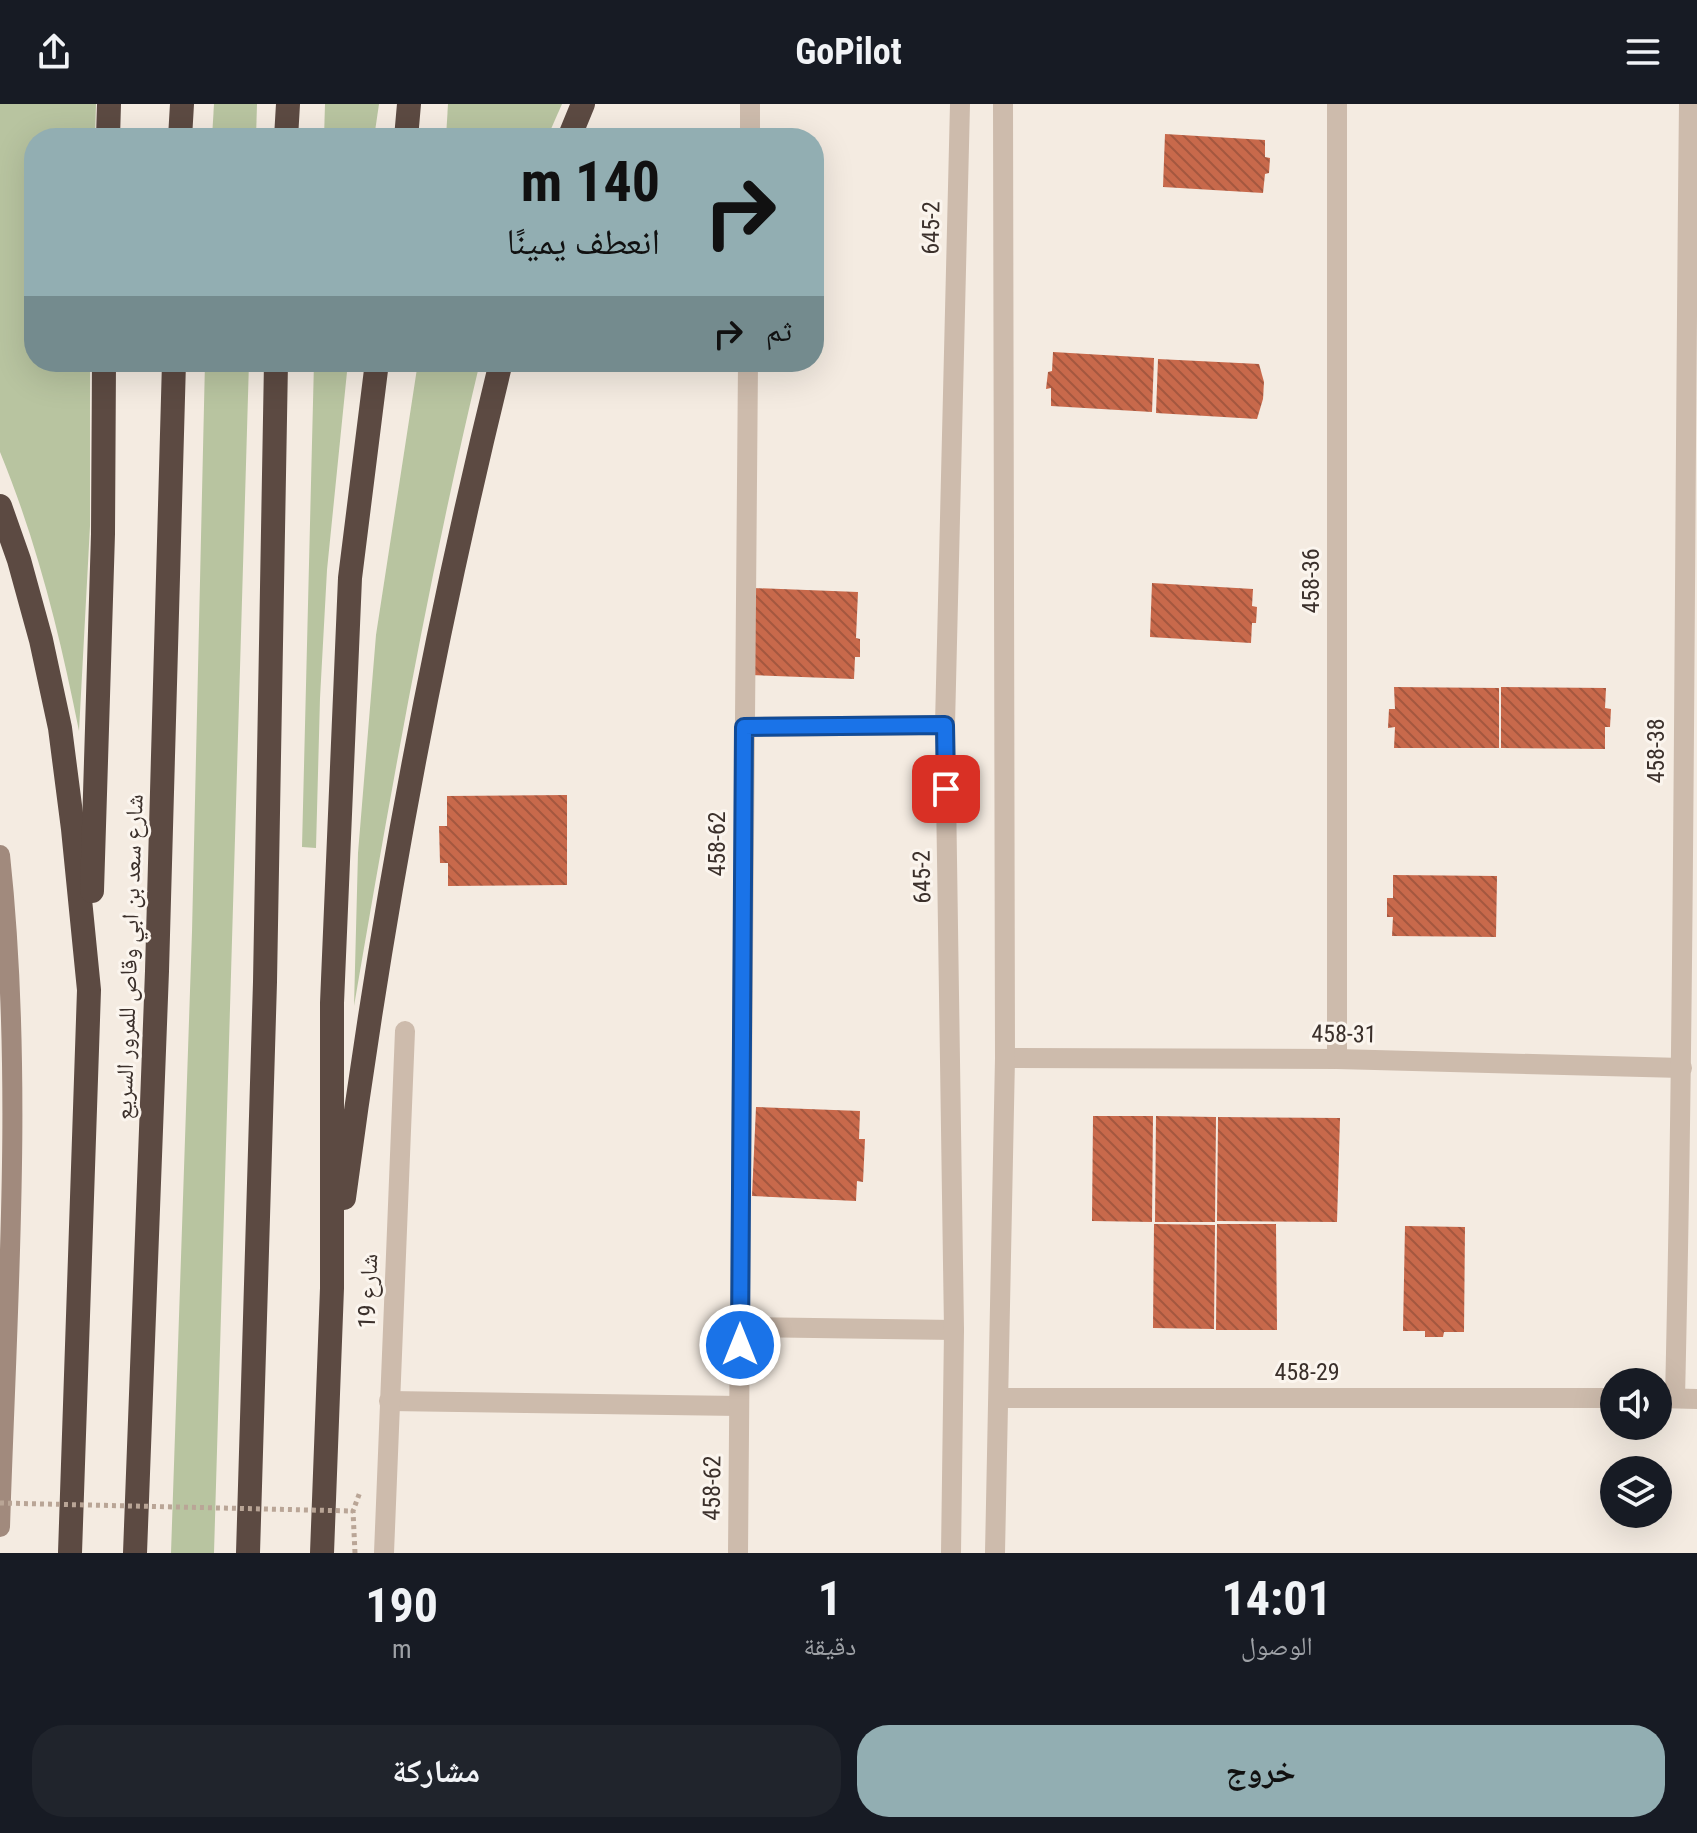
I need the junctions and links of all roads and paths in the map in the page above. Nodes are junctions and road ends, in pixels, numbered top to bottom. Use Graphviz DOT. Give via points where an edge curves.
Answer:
graph roads {
  1 [pos="109,104"];
  2 [pos="182,104"];
  3 [pos="288,104"];
  4 [pos="409,104"];
  5 [pos="583,104"];
  6 [pos="750,104"];
  7 [pos="960,104"];
  8 [pos="1003,104"];
  9 [pos="1337,104"];
  10 [pos="1689,104"];
  11 [pos="108,128"];
  12 [pos="181,128"];
  13 [pos="287,128"];
  14 [pos="407,128"];
  15 [pos="573,128"];
  16 [pos="750,128"];
  17 [pos="104,372"];
  18 [pos="174,372"];
  19 [pos="276,372"];
  20 [pos="376,372"];
  21 [pos="499,372"];
  22 [pos="748,372"];
  23 [pos="0,506"];
  24 [pos="1690,694"];
  25 [pos="945,725"];
  26 [pos="744,727"];
  27 [pos="0,855"];
  28 [pos="89,990"];
  29 [pos="405,1031"];
  30 [pos="1005,1058"];
  31 [pos="1337,1059"];
  32 [pos="1682,1068"];
  33 [pos="332,1288"];
  34 [pos="740,1327"];
  35 [pos="954,1330"];
  36 [pos="1667,1368"];
  37 [pos="1000,1398"];
  38 [pos="1600,1398"];
  39 [pos="1672,1398"];
  40 [pos="1697,1399"];
  41 [pos="389,1401"];
  42 [pos="739,1406"];
  43 [pos="0,1503"];
  44 [pos="353,1511"];
  45 [pos="0,1527"];
  46 [pos="70,1553"];
  47 [pos="135,1553"];
  48 [pos="248,1553"];
  49 [pos="322,1553"];
  50 [pos="384,1553"];
  51 [pos="738,1553"];
  52 [pos="951,1553"];
  53 [pos="995,1553"];
  1 -- 11 [label="highway"];
  2 -- 12 [label="highway"];
  3 -- 13 [label="highway"];
  4 -- 14 [label="highway"];
  5 -- 15 [label="highway"];
  6 -- 16 [label="street"];
  7 -- 25 [label="street, 645-2"];
  8 -- 30 [label="street"];
  9 -- 31 [label="street, 458-36"];
  10 -- 24 [label="street, 458-38"];
  17 -- 28 [label="highway"];
  18 -- 47 [label="highway, شارع سعد بن ابي وقاص للمرور السريع"];
  19 -- 48 [label="highway"];
  20 -- 33 [label="highway" via="349,594 332,1017"];
  21 -- 33 [label="highway" via="395,854"];
  22 -- 26 [label="street, 458-62"];
  23 -- 28 [label="highway" via="41,640 60,728"];
  24 -- 32 [label="street, 458-38"];
  25 -- 26 [label="street"];
  25 -- 35 [label="street, 645-2"];
  26 -- 34 [label="street, 458-62"];
  27 -- 45 [label="street" via="11,1013"];
  28 -- 46 [label="highway"];
  29 -- 41 [label="street, شارع 19"];
  30 -- 31 [label="street, 458-31"];
  30 -- 37 [label="street"];
  31 -- 32 [label="street, 458-31"];
  32 -- 36 [label="street, 458-38"];
  33 -- 49 [label="highway"];
  34 -- 35 [label="street"];
  34 -- 42 [label="street, 458-62"];
  35 -- 52 [label="street, 645-2"];
  37 -- 38 [label="street, 458-29"];
  37 -- 53 [label="street"];
  39 -- 40 [label="street"];
  41 -- 42 [label="street"];
  41 -- 50 [label="street, شارع 19"];
  42 -- 51 [label="street, 458-62"];
  43 -- 44 [label="path, bridge"];
}
